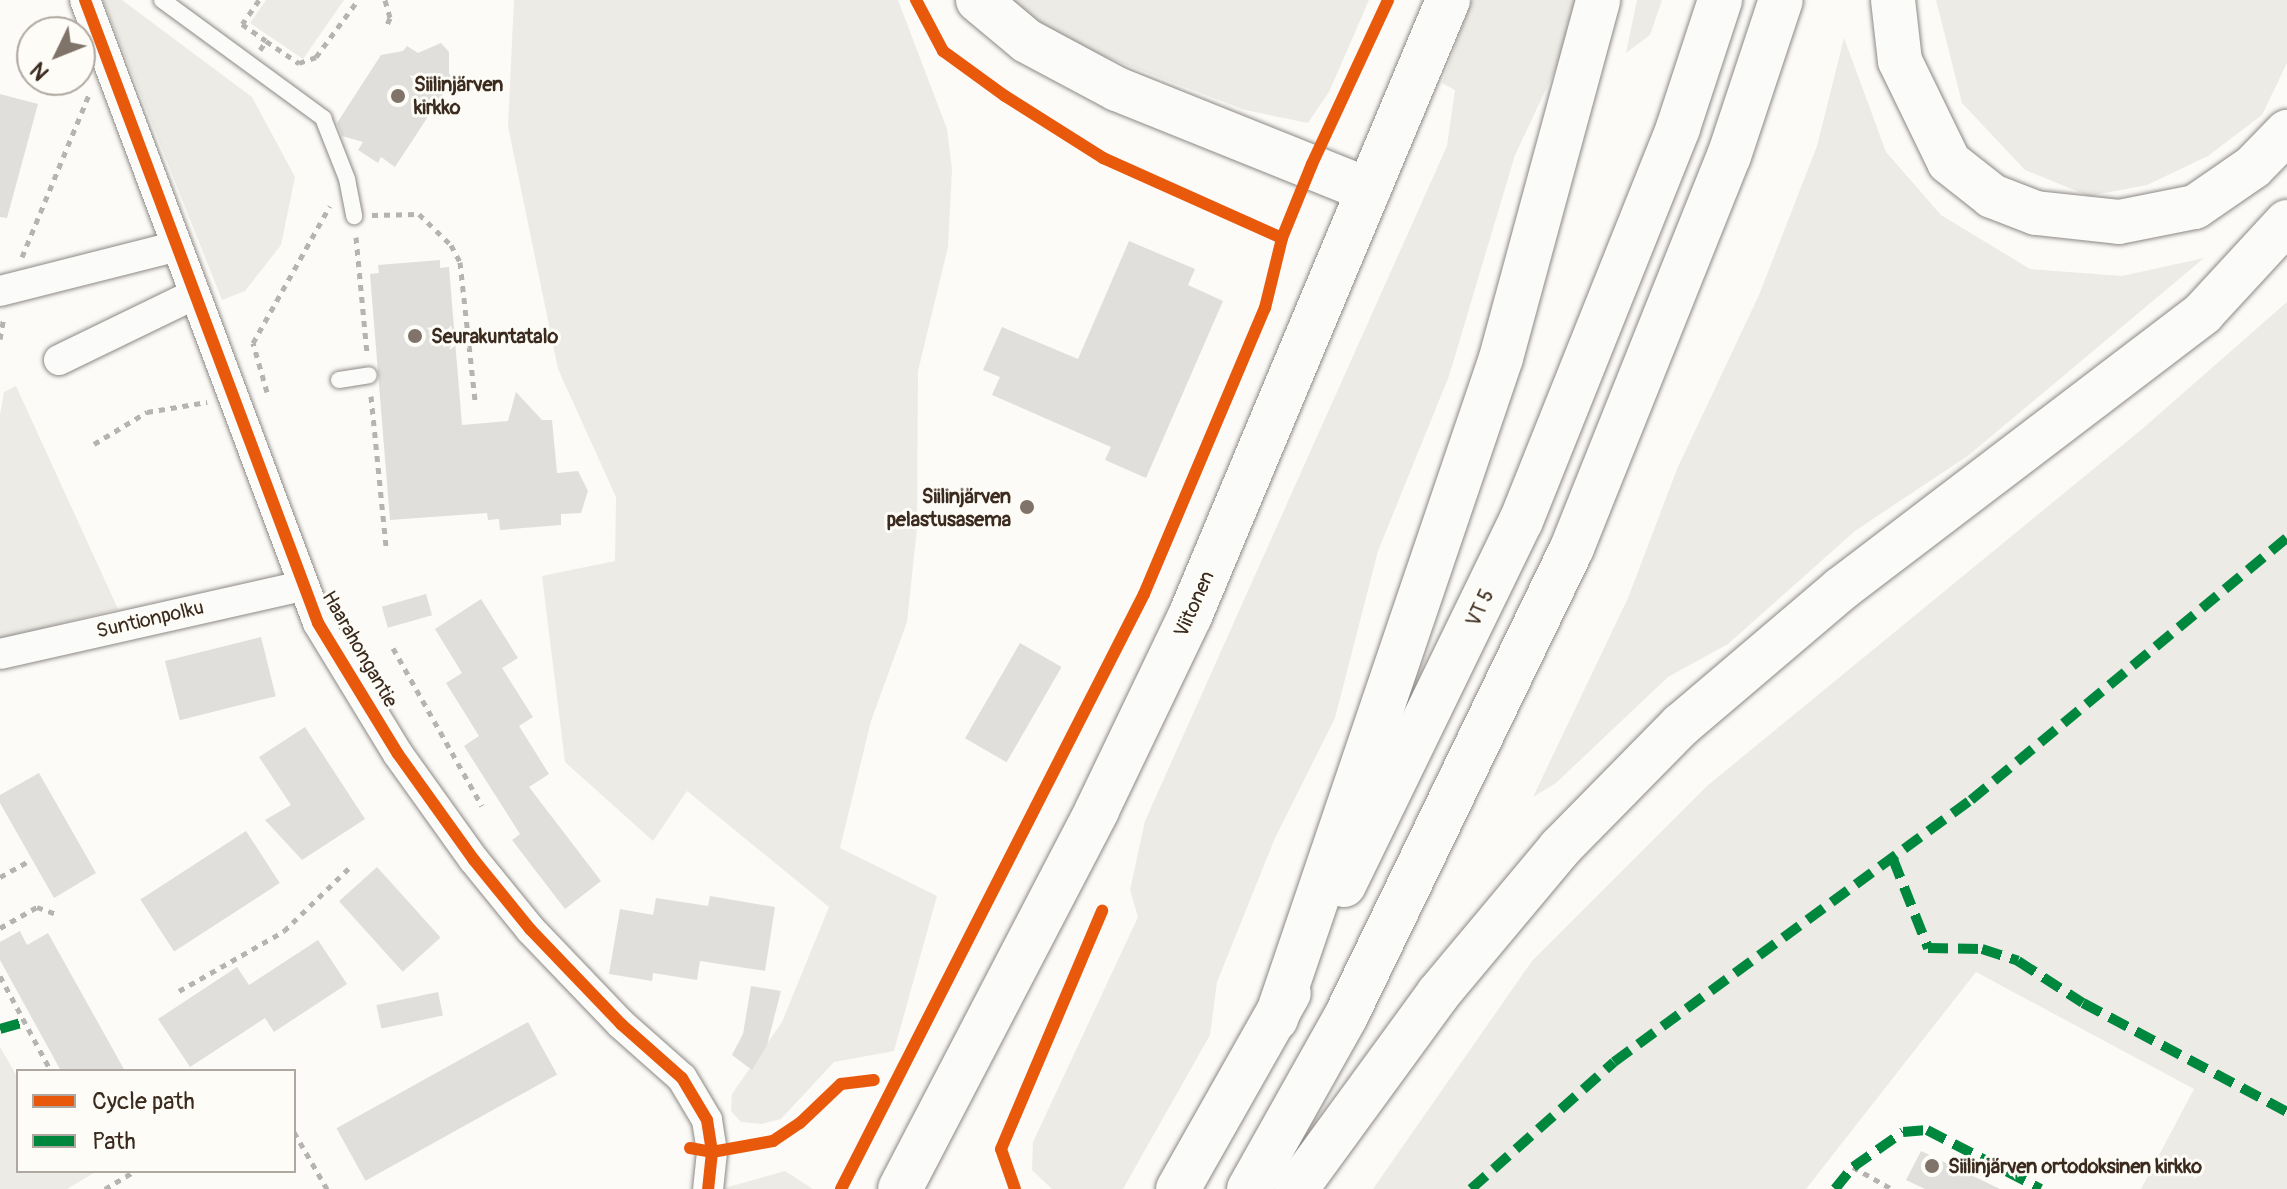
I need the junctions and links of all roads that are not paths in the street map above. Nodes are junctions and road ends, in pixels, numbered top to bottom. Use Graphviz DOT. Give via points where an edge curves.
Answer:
graph roads {
  1 [pos="85,0"];
  2 [pos="162,0"];
  3 [pos="978,0"];
  4 [pos="1448,0"];
  5 [pos="1598,0"];
  6 [pos="1720,0"];
  7 [pos="1781,0"];
  8 [pos="1893,0"];
  9 [pos="2287,132"];
  10 [pos="1368,190"];
  11 [pos="354,216"];
  12 [pos="2287,222"];
  13 [pos="174,247"];
  14 [pos="4,291"];
  15 [pos="193,295"];
  16 [pos="59,360"];
  17 [pos="369,375"];
  18 [pos="339,380"];
  19 [pos="301,586"];
  20 [pos="0,654"];
  21 [pos="1276,1019"];
  22 [pos="708,1189"];
  23 [pos="900,1189"];
  24 [pos="1178,1189"];
  25 [pos="1249,1189"];
  26 [pos="1296,1189"];
  1 -- 13 [label="street, Haarahongantie"];
  2 -- 11 [label="lane" via="323,118 347,179"];
  3 -- 10 [label="main road" via="1027,41 1117,89"];
  4 -- 10 [label="main road, Viitonen"];
  5 -- 21 [label="main road" via="1501,358"];
  6 -- 21 [label="main road, VT 5" via="1678,128 1521,521 1405,767"];
  7 -- 25 [label="main road" via="1729,156 1572,548 1346,1016"];
  8 -- 9 [label="main road" via="1900,61 1949,162 1992,196 2036,213 2119,222 2195,207 2253,167"];
  10 -- 23 [label="main road, Viitonen" via="1190,616 1097,810"];
  12 -- 26 [label="main road" via="2203,313 1865,570 1681,725 1560,848 1438,994"];
  13 -- 14 [label="street"];
  13 -- 15 [label="street, Haarahongantie"];
  15 -- 16 [label="street"];
  15 -- 19 [label="street, Haarahongantie"];
  17 -- 18 [label="lane"];
  19 -- 20 [label="street, Suntionpolku"];
  19 -- 22 [label="street, Haarahongantie" via="398,754 474,860 570,971 682,1078 707,1120 712,1152"];
  21 -- 24 [label="main road, VT 5"];
}
